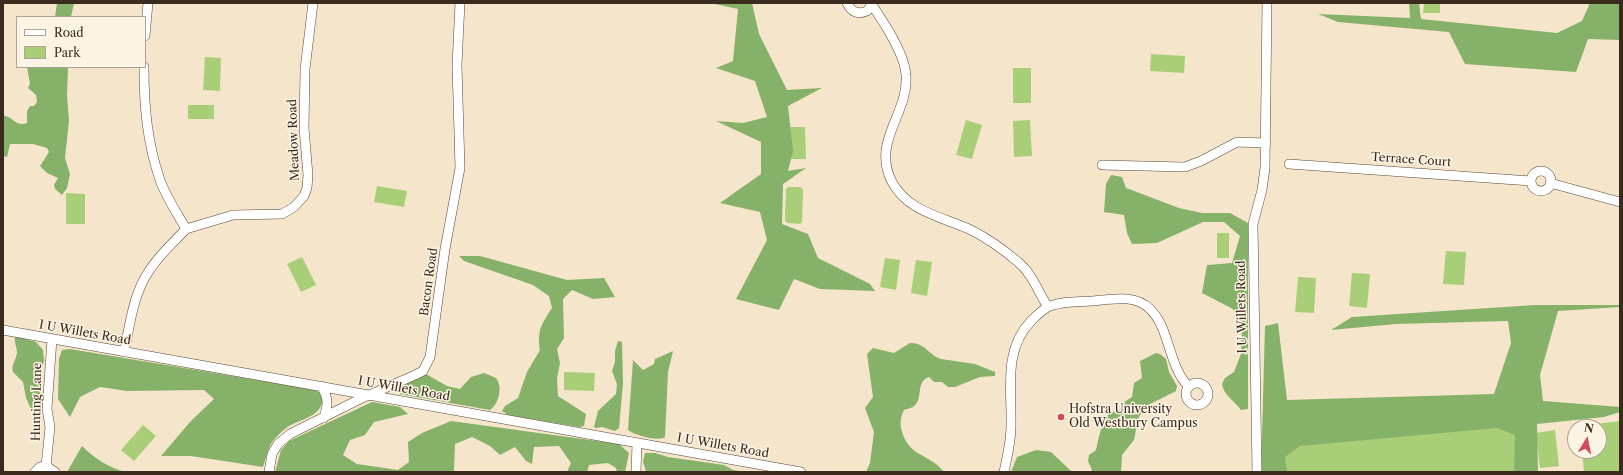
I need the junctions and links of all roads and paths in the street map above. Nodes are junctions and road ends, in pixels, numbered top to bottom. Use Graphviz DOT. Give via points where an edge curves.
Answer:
graph roads {
  1 [pos="148,3"];
  2 [pos="313,3"];
  3 [pos="460,3"];
  4 [pos="847,3"];
  5 [pos="1267,3"];
  6 [pos="872,4"];
  7 [pos="146,25"];
  8 [pos="144,68"];
  9 [pos="1266,143"];
  10 [pos="1289,164"];
  11 [pos="1102,165"];
  12 [pos="1531,181"];
  13 [pos="1550,183"];
  14 [pos="1620,202"];
  15 [pos="186,229"];
  16 [pos="1048,307"];
  17 [pos="3,330"];
  18 [pos="52,340"];
  19 [pos="124,352"];
  20 [pos="321,386"];
  21 [pos="1189,387"];
  22 [pos="371,395"];
  23 [pos="324,418"];
  24 [pos="637,444"];
  25 [pos="46,466"];
  26 [pos="35,472"];
  27 [pos="55,472"];
  28 [pos="268,472"];
  29 [pos="636,472"];
  30 [pos="801,472"];
  31 [pos="1004,472"];
  32 [pos="1257,472"];
  1 -- 7 [label="street"];
  2 -- 15 [label="street, Meadow Road" via="305,70 304,128 308,176 304,196 294,207 282,214 233,215"];
  3 -- 22 [label="street, Bacon Road" via="457,65 460,168 430,357 423,371"];
  4 -- 6 [label="street" via="851,10 859,13 867,11"];
  5 -- 9 [label="street, I U Willets Road"];
  6 -- 16 [label="street" via="900,53 906,75 904,94 885,149 893,183 903,197 915,206 971,230 1017,261 1030,276"];
  8 -- 15 [label="street" via="144,103 149,143 160,181"];
  9 -- 11 [label="street" via="1237,142 1185,167"];
  9 -- 32 [label="street, I U Willets Road" via="1263,183 1253,224"];
  10 -- 12 [label="street, Terrace Court"];
  12 -- 13 [label="street, Terrace Court" via="1535,189 1541,190 1547,188"];
  12 -- 13 [label="street" via="1535,172 1542,171 1550,176"];
  13 -- 14 [label="street"];
  15 -- 19 [label="street" via="156,261 141,283 134,302"];
  16 -- 21 [label="street" via="1072,302 1126,298 1142,303 1151,309 1157,318 1178,373"];
  16 -- 31 [label="street" via="1026,326 1016,341 1013,352 1012,429"];
  17 -- 18 [label="street, I U Willets Road"];
  18 -- 19 [label="street, I U Willets Road"];
  18 -- 25 [label="street, Hunting Lane" via="47,409 50,427"];
  19 -- 20 [label="street, I U Willets Road"];
  20 -- 22 [label="street, I U Willets Road"];
  20 -- 23 [label="street" via="328,401"];
  22 -- 23 [label="street, Bacon Road"];
  22 -- 24 [label="street, I U Willets Road"];
  23 -- 28 [label="street, Bacon Road" via="290,434 278,444 272,454"];
  24 -- 29 [label="street"];
  24 -- 30 [label="street, I U Willets Road"];
  25 -- 26 [label="street"];
  25 -- 27 [label="street"];
}
